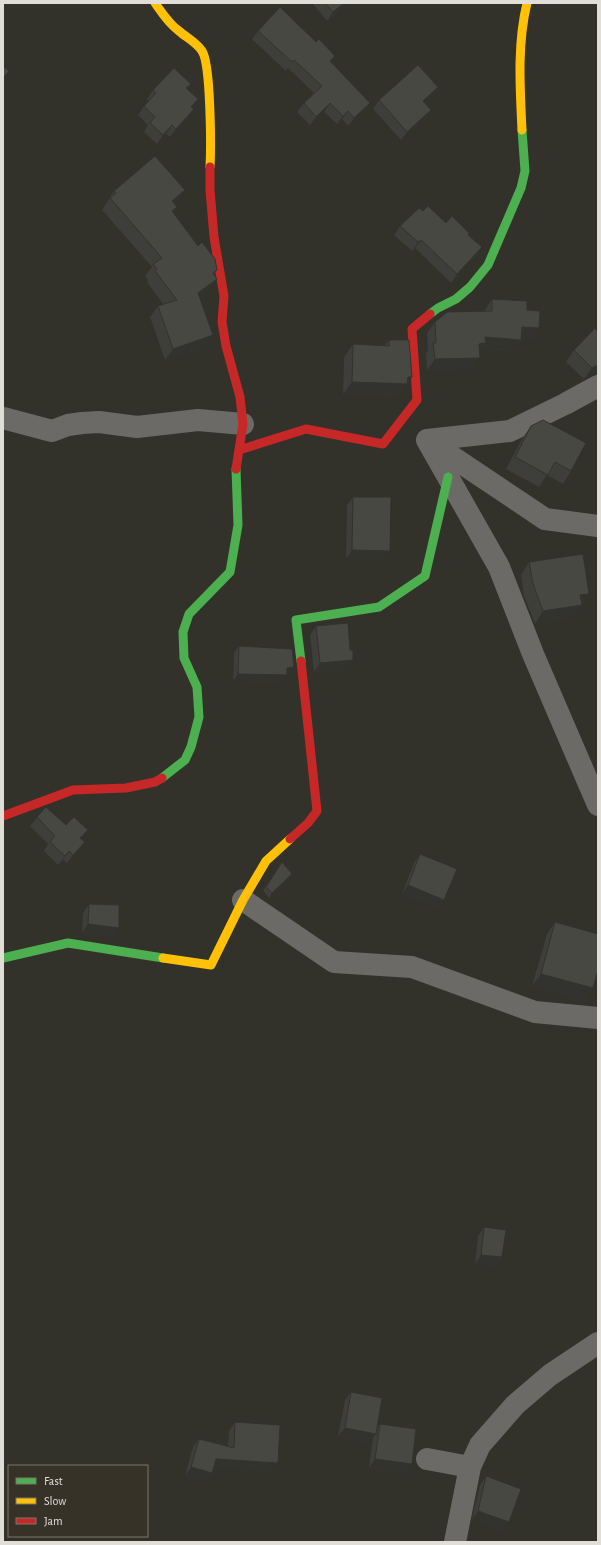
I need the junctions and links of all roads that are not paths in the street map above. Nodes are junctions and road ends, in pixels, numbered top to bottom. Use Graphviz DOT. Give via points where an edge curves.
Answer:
graph roads {
  1 [pos="155,3"];
  2 [pos="527,3"];
  3 [pos="598,386"];
  4 [pos="3,418"];
  5 [pos="243,424"];
  6 [pos="427,440"];
  7 [pos="239,450"];
  8 [pos="448,477"];
  9 [pos="598,526"];
  10 [pos="598,805"];
  11 [pos="3,816"];
  12 [pos="243,900"];
  13 [pos="3,958"];
  14 [pos="598,1018"];
  15 [pos="598,1343"];
  16 [pos="427,1459"];
  17 [pos="470,1467"];
  18 [pos="455,1542"];
  1 -- 5 [label="street" via="166,19 203,52 206,65 212,137 210,190 214,237 224,296 222,322 240,397"];
  2 -- 7 [label="street" via="522,23 520,52 525,171 521,188 488,264 470,287 456,299 438,308 412,329 417,400 383,444 306,429"];
  3 -- 6 [label="street" via="510,431"];
  4 -- 5 [label="street" via="52,431 68,424 82,422 137,427 198,420"];
  5 -- 7 [label="street"];
  6 -- 8 [label="street"];
  6 -- 9 [label="street" via="546,519"];
  7 -- 11 [label="street" via="235,474 238,525 230,572 189,614 183,632 184,658 197,687 199,717 185,760 155,782 126,788 73,790"];
  8 -- 10 [label="street" via="499,568"];
  8 -- 12 [label="street" via="425,576 379,607 296,620 317,810 308,823 266,861"];
  12 -- 13 [label="street" via="211,965 68,943"];
  12 -- 14 [label="street" via="334,962 412,967 536,1012"];
  15 -- 17 [label="street" via="550,1375 515,1405 480,1445"];
  16 -- 17 [label="street"];
  17 -- 18 [label="street"];
}
